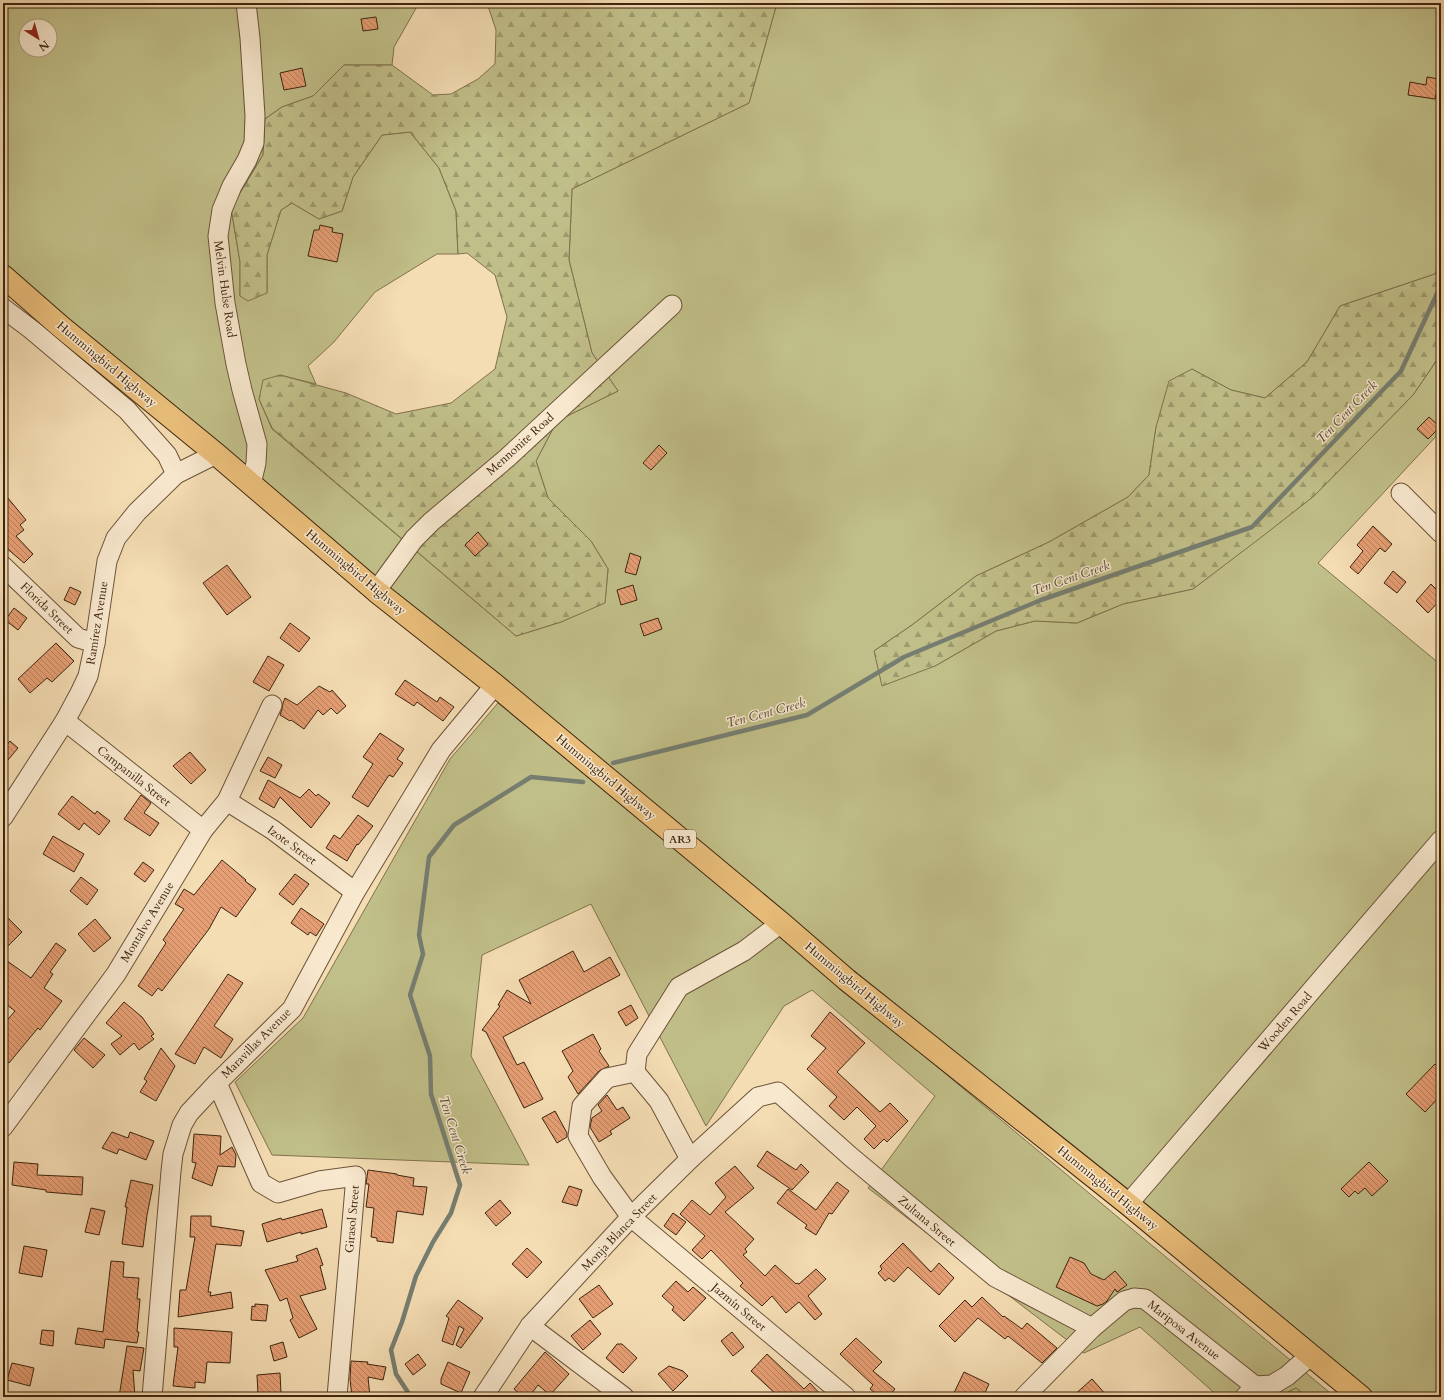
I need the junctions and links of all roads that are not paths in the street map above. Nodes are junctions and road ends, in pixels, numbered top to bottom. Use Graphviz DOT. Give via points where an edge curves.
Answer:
graph roads {
  1 [pos="246,3"];
  2 [pos="3,276"];
  3 [pos="672,305"];
  4 [pos="3,308"];
  5 [pos="216,454"];
  6 [pos="176,474"];
  7 [pos="251,484"];
  8 [pos="1401,493"];
  9 [pos="1441,533"];
  10 [pos="3,566"];
  11 [pos="376,591"];
  12 [pos="95,643"];
  13 [pos="495,685"];
  14 [pos="272,706"];
  15 [pos="65,721"];
  16 [pos="227,801"];
  17 [pos="3,817"];
  18 [pos="203,830"];
  19 [pos="1441,840"];
  20 [pos="355,892"];
  21 [pos="781,923"];
  22 [pos="635,1072"];
  23 [pos="217,1083"];
  24 [pos="778,1092"];
  25 [pos="3,1127"];
  26 [pos="690,1159"];
  27 [pos="1128,1204"];
  28 [pos="631,1217"];
  29 [pos="530,1326"];
  30 [pos="1092,1328"];
  31 [pos="1311,1355"];
  32 [pos="591,1372"];
  33 [pos="1250,1392"];
  34 [pos="152,1397"];
  35 [pos="336,1397"];
  36 [pos="484,1397"];
  37 [pos="603,1397"];
  38 [pos="624,1397"];
  39 [pos="846,1397"];
  40 [pos="1024,1397"];
  41 [pos="1361,1397"];
  1 -- 7 [label="street, Melvin Hulse Road" via="255,116 254,143 222,210 218,236 225,303 236,364 257,444"];
  2 -- 5 [label="main road, Hummingbird Highway / AR3"];
  3 -- 11 [label="street, Mennonite Road" via="507,458 414,538"];
  4 -- 6 [label="street" via="127,410 167,455"];
  5 -- 6 [label="street, Ramírez Avenue"];
  5 -- 7 [label="main road, Hummingbird Highway / AR3"];
  6 -- 12 [label="street, Ramírez Avenue" via="137,512 116,538 107,561"];
  7 -- 11 [label="main road, Hummingbird Highway / AR3"];
  8 -- 9 [label="street"];
  10 -- 12 [label="street, Florida Street" via="78,638"];
  11 -- 13 [label="main road, Hummingbird Highway / AR3"];
  12 -- 15 [label="street, Ramírez Avenue" via="88,676"];
  13 -- 20 [label="street, Maravillas Avenue" via="441,750"];
  13 -- 21 [label="main road, Hummingbird Highway / AR3"];
  14 -- 16 [label="street, Montalvo Avenue"];
  15 -- 17 [label="street, Ramírez Avenue"];
  15 -- 18 [label="street, Campanilla Street"];
  16 -- 18 [label="street, Montalvo Avenue"];
  16 -- 20 [label="street, Izote Street" via="273,830"];
  18 -- 25 [label="street, Montalvo Avenue" via="116,974"];
  19 -- 27 [label="street, Wooden Road"];
  20 -- 23 [label="street, Maravillas Avenue" via="292,1009"];
  21 -- 22 [label="street" via="744,951 679,987 637,1054"];
  21 -- 27 [label="main road, Hummingbird Highway / AR3" via="847,980"];
  22 -- 26 [label="street" via="659,1101"];
  22 -- 28 [label="street, Jazmín Street" via="608,1078 582,1106 578,1136 602,1177"];
  23 -- 34 [label="street, Maravillas Avenue" via="182,1125 173,1154"];
  23 -- 35 [label="street, Girasol Street" via="261,1183 278,1193 319,1181 356,1176"];
  24 -- 26 [label="street, Monja Blanca Street" via="758,1097"];
  24 -- 30 [label="street, Zultana Street" via="851,1157 995,1277"];
  26 -- 28 [label="street, Monja Blanca Street"];
  27 -- 31 [label="main road, Hummingbird Highway / AR3"];
  28 -- 29 [label="street, Monja Blanca Street"];
  28 -- 39 [label="street, Jazmín Street"];
  29 -- 32 [label="street"];
  29 -- 36 [label="street, Monja Blanca Street"];
  30 -- 33 [label="street, Mariposa Avenue" via="1124,1301 1144,1299"];
  30 -- 40 [label="street, Mariposa Avenue"];
  31 -- 33 [label="street" via="1287,1376 1272,1385"];
  31 -- 41 [label="main road, Hummingbird Highway / AR3"];
  32 -- 37 [label="street"];
  32 -- 38 [label="street"];
}
